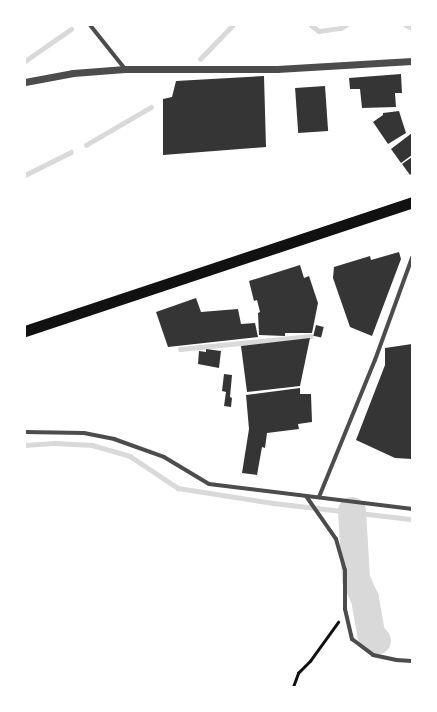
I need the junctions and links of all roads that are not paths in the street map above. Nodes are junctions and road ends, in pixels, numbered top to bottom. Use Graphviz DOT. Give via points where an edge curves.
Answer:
graph roads {
  1 [pos="90,25"];
  2 [pos="412,61"];
  3 [pos="125,69"];
  4 [pos="25,82"];
  5 [pos="412,202"];
  6 [pos="412,258"];
  7 [pos="25,331"];
  8 [pos="25,432"];
  9 [pos="306,496"];
  10 [pos="319,497"];
  11 [pos="412,509"];
  12 [pos="412,661"];
  1 -- 3 [label="street"];
  2 -- 3 [label="street" via="278,69"];
  3 -- 4 [label="street" via="73,73"];
  5 -- 7 [label="highway"];
  6 -- 10 [label="street" via="376,360"];
  8 -- 9 [label="street" via="84,433 114,439 164,457 209,484"];
  9 -- 10 [label="street"];
  9 -- 12 [label="street" via="336,539 345,570 345,609 352,639 373,655"];
  10 -- 11 [label="street"];
}
